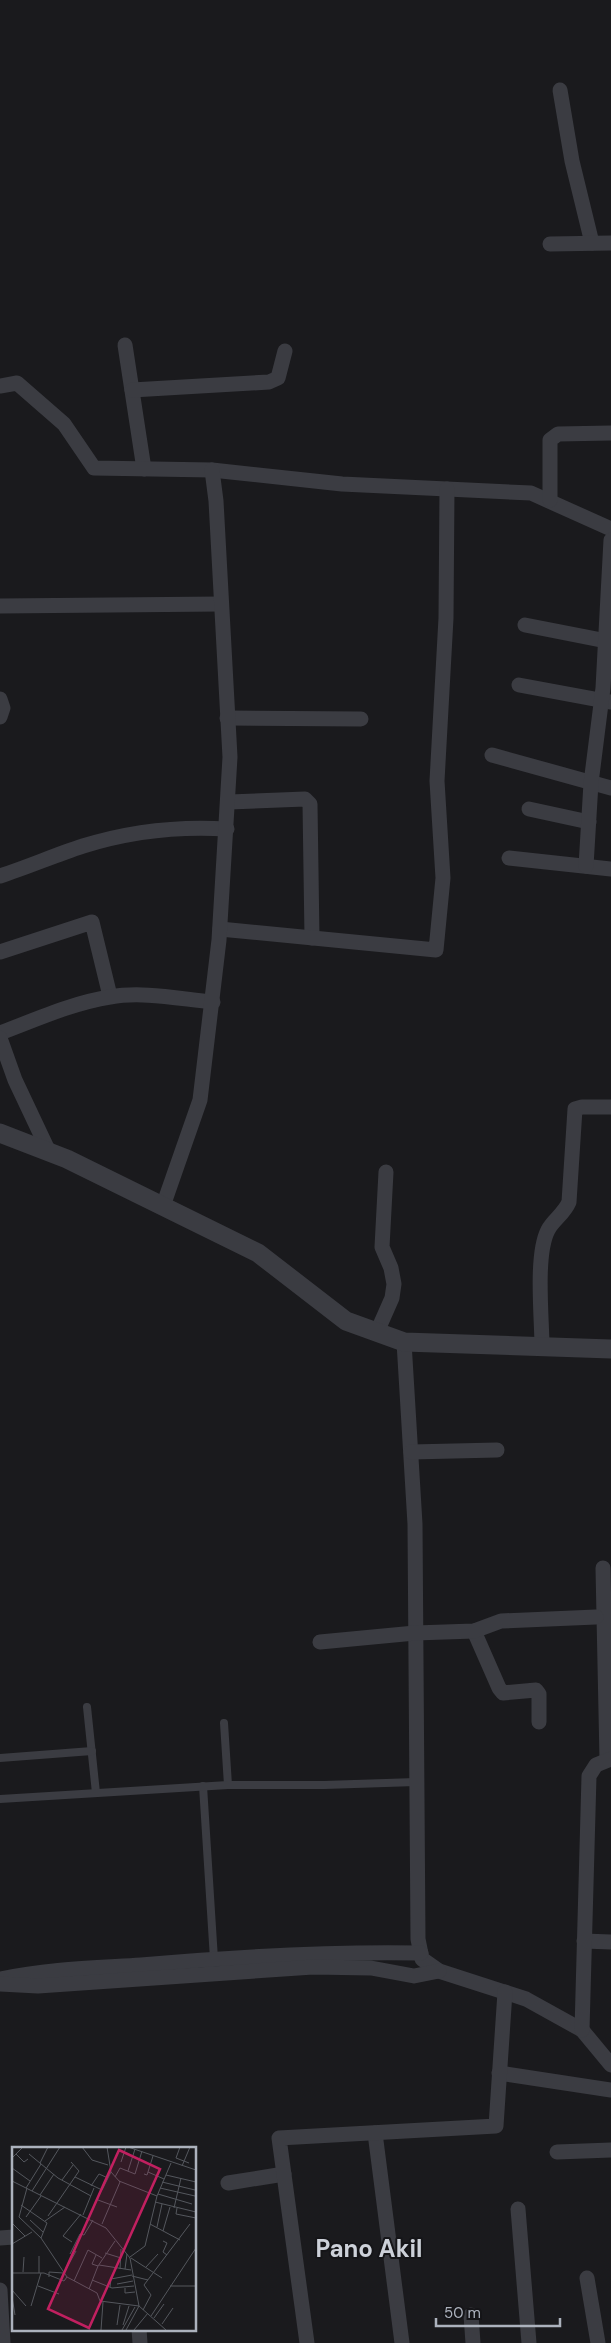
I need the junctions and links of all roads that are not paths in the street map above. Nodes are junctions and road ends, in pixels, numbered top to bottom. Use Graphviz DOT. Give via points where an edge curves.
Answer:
graph roads {
  1 [pos="560,90"];
  2 [pos="592,243"];
  3 [pos="611,243"];
  4 [pos="550,244"];
  5 [pos="125,345"];
  6 [pos="286,351"];
  7 [pos="0,386"];
  8 [pos="132,390"];
  9 [pos="611,433"];
  10 [pos="144,469"];
  11 [pos="212,470"];
  12 [pos="447,489"];
  13 [pos="550,500"];
  14 [pos="611,529"];
  15 [pos="611,540"];
  16 [pos="221,604"];
  17 [pos="0,606"];
  18 [pos="525,624"];
  19 [pos="608,641"];
  20 [pos="519,685"];
  21 [pos="0,699"];
  22 [pos="606,702"];
  23 [pos="0,717"];
  24 [pos="227,718"];
  25 [pos="362,719"];
  26 [pos="492,755"];
  27 [pos="591,783"];
  28 [pos="611,788"];
  29 [pos="229,802"];
  30 [pos="529,810"];
  31 [pos="589,822"];
  32 [pos="227,829"];
  33 [pos="509,858"];
  34 [pos="586,866"];
  35 [pos="611,869"];
  36 [pos="0,876"];
  37 [pos="220,929"];
  38 [pos="312,938"];
  39 [pos="0,952"];
  40 [pos="110,996"];
  41 [pos="213,1002"];
  42 [pos="0,1033"];
  43 [pos="0,1038"];
  44 [pos="611,1107"];
  45 [pos="0,1133"];
  46 [pos="49,1152"];
  47 [pos="386,1172"];
  48 [pos="162,1206"];
  49 [pos="377,1332"];
  50 [pos="404,1342"];
  51 [pos="542,1347"];
  52 [pos="611,1350"];
  53 [pos="497,1450"];
  54 [pos="411,1452"];
  55 [pos="603,1568"];
  56 [pos="596,1616"];
  57 [pos="474,1631"];
  58 [pos="416,1633"];
  59 [pos="320,1642"];
  60 [pos="87,1707"];
  61 [pos="539,1722"];
  62 [pos="224,1723"];
  63 [pos="92,1751"];
  64 [pos="0,1758"];
  65 [pos="609,1760"];
  66 [pos="416,1782"];
  67 [pos="228,1785"];
  68 [pos="203,1786"];
  69 [pos="96,1793"];
  70 [pos="0,1799"];
  71 [pos="584,1941"];
  72 [pos="611,1942"];
  73 [pos="421,1952"];
  74 [pos="214,1959"];
  75 [pos="439,1971"];
  76 [pos="0,1979"];
  77 [pos="0,1984"];
  78 [pos="505,1992"];
  79 [pos="582,2030"];
  80 [pos="611,2064"];
  81 [pos="499,2073"];
  82 [pos="611,2090"];
  83 [pos="375,2133"];
  84 [pos="611,2150"];
  85 [pos="557,2152"];
  86 [pos="284,2174"];
  87 [pos="228,2183"];
  88 [pos="518,2209"];
  89 [pos="587,2278"];
  90 [pos="0,2290"];
  91 [pos="471,2315"];
  92 [pos="139,2330"];
  93 [pos="3,2343"];
  94 [pos="140,2343"];
  95 [pos="307,2343"];
  96 [pos="402,2343"];
  97 [pos="472,2343"];
  98 [pos="529,2343"];
  99 [pos="598,2343"];
  1 -- 2 [label="street" via="572,161"];
  2 -- 3 [label="street"];
  2 -- 4 [label="street"];
  5 -- 8 [label="street"];
  6 -- 8 [label="street" via="278,378 269,382"];
  7 -- 10 [label="street" via="17,383 64,424 94,468"];
  8 -- 10 [label="street"];
  9 -- 13 [label="street" via="558,434 550,440"];
  10 -- 11 [label="street"];
  11 -- 12 [label="street" via="342,484"];
  11 -- 16 [label="street"];
  12 -- 13 [label="street" via="531,493"];
  12 -- 38 [label="street" via="446,618 437,781 443,878 436,950"];
  13 -- 14 [label="street"];
  15 -- 19 [label="street"];
  16 -- 17 [label="street"];
  16 -- 24 [label="street"];
  18 -- 19 [label="street"];
  19 -- 22 [label="street"];
  20 -- 22 [label="street"];
  21 -- 23 [label="street" via="3,708"];
  22 -- 27 [label="street"];
  24 -- 25 [label="street"];
  24 -- 29 [label="street"];
  26 -- 27 [label="street"];
  27 -- 28 [label="street"];
  27 -- 31 [label="street"];
  29 -- 32 [label="street"];
  29 -- 38 [label="street" via="305,799 310,804"];
  30 -- 31 [label="street"];
  31 -- 34 [label="street"];
  32 -- 36 [label="street" via="186,826 136,832 82,846"];
  32 -- 37 [label="street"];
  33 -- 34 [label="street"];
  34 -- 35 [label="street"];
  37 -- 38 [label="street"];
  37 -- 41 [label="street"];
  39 -- 40 [label="street" via="92,922"];
  40 -- 41 [label="street"];
  40 -- 42 [label="street"];
  41 -- 48 [label="street" via="200,1100"];
  43 -- 46 [label="street" via="15,1080"];
  44 -- 51 [label="street" via="575,1109 569,1202 565,1212 548,1229 542,1248"];
  45 -- 46 [label="street"];
  46 -- 48 [label="street"];
  47 -- 49 [label="street" via="382,1247 394,1284 392,1298"];
  48 -- 49 [label="street" via="258,1253 346,1321"];
  49 -- 50 [label="street"];
  50 -- 51 [label="street"];
  50 -- 54 [label="street"];
  51 -- 52 [label="street"];
  53 -- 54 [label="street"];
  54 -- 58 [label="street"];
  55 -- 65 [label="street"];
  56 -- 57 [label="street" via="501,1621"];
  57 -- 58 [label="street"];
  57 -- 61 [label="street" via="503,1693 536,1690 540,1694"];
  58 -- 59 [label="street"];
  58 -- 66 [label="street"];
  60 -- 63 [label="lane"];
  62 -- 67 [label="lane"];
  63 -- 64 [label="lane"];
  63 -- 69 [label="lane"];
  65 -- 71 [label="street" via="596,1765 589,1776"];
  66 -- 67 [label="lane"];
  66 -- 73 [label="street" via="418,1939"];
  67 -- 68 [label="lane"];
  68 -- 69 [label="lane"];
  68 -- 74 [label="lane"];
  69 -- 70 [label="lane"];
  71 -- 72 [label="street"];
  71 -- 79 [label="street"];
  73 -- 74 [label="street"];
  73 -- 75 [label="street" via="422,1959"];
  74 -- 76 [label="street" via="34,1972"];
  75 -- 77 [label="street" via="414,1976 371,1968 313,1967 38,1986"];
  75 -- 78 [label="street"];
  78 -- 79 [label="street" via="526,1999"];
  78 -- 81 [label="street"];
  79 -- 80 [label="street"];
  81 -- 82 [label="street"];
  81 -- 83 [label="street" via="496,2126"];
  83 -- 86 [label="street" via="279,2138"];
  83 -- 96 [label="street"];
  84 -- 85 [label="street"];
  86 -- 87 [label="street"];
  86 -- 95 [label="street"];
  88 -- 98 [label="street"];
  89 -- 99 [label="street"];
  90 -- 93 [label="street"];
  91 -- 97 [label="street"];
  92 -- 94 [label="street"];
}
